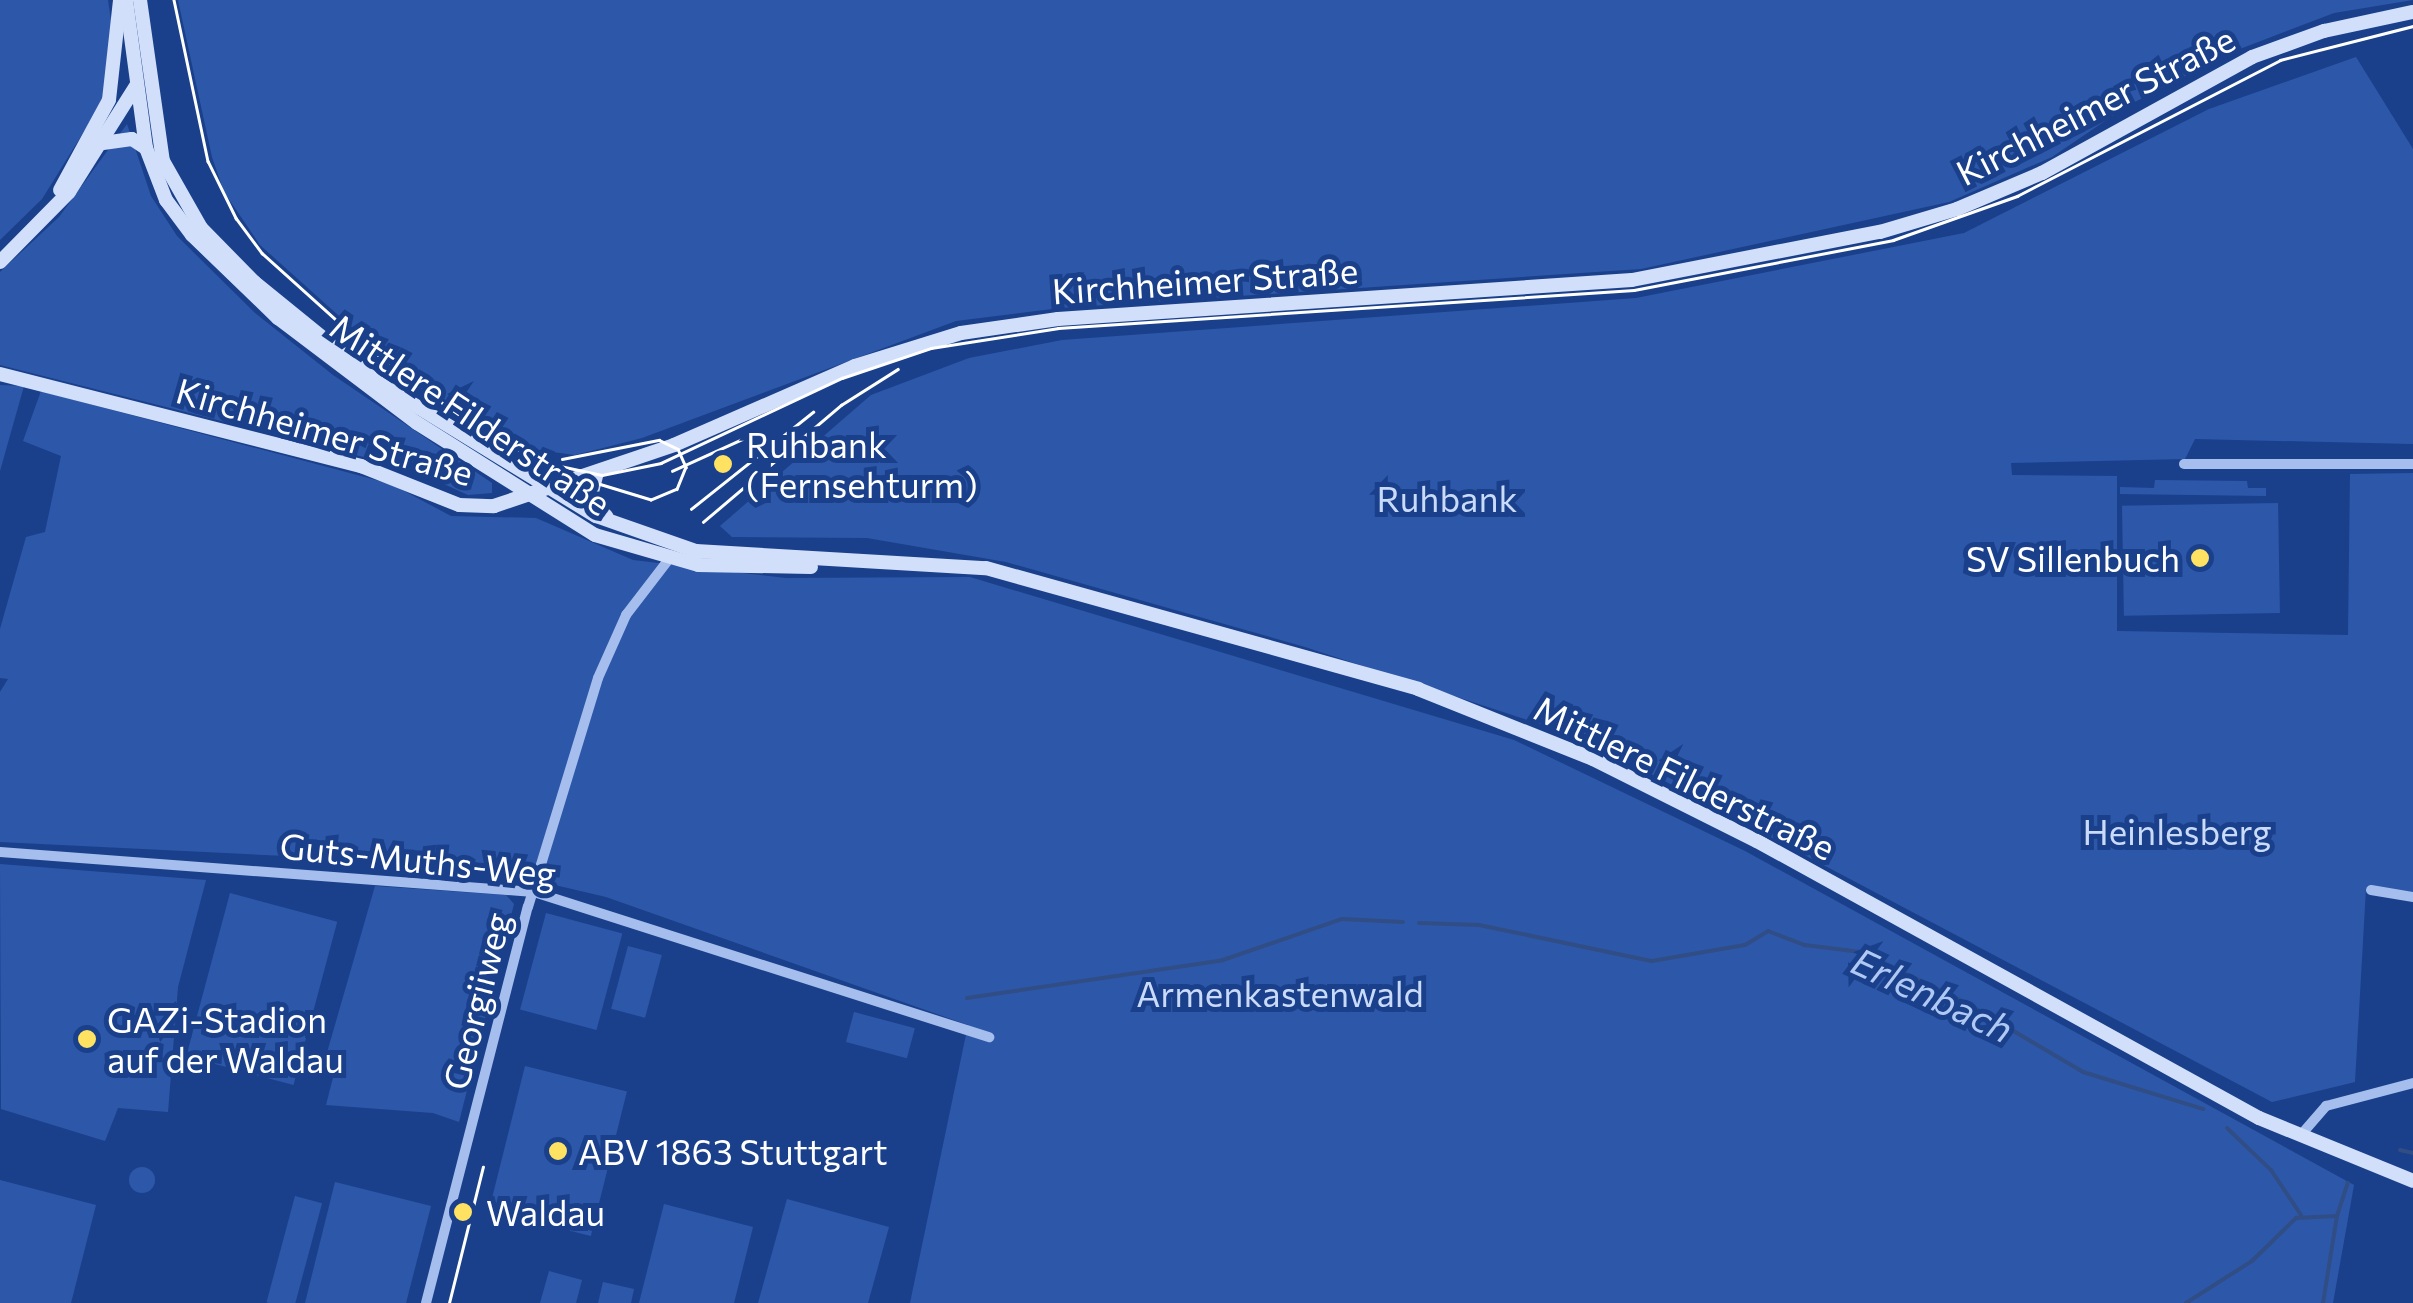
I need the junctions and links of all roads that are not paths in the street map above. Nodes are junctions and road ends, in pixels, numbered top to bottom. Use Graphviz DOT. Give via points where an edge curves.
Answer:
graph roads {
  1 [pos="123,0"];
  2 [pos="140,0"];
  3 [pos="2413,12"];
  4 [pos="150,47"];
  5 [pos="138,83"];
  6 [pos="103,143"];
  7 [pos="146,148"];
  8 [pos="36,226"];
  9 [pos="0,262"];
  10 [pos="0,374"];
  11 [pos="2184,464"];
  12 [pos="2413,464"];
  13 [pos="598,472"];
  14 [pos="547,488"];
  15 [pos="529,494"];
  16 [pos="612,525"];
  17 [pos="696,551"];
  18 [pos="882,558"];
  19 [pos="669,559"];
  20 [pos="0,852"];
  21 [pos="2371,890"];
  22 [pos="534,892"];
  23 [pos="2413,897"];
  24 [pos="989,1037"];
  25 [pos="2413,1083"];
  26 [pos="2300,1136"];
  27 [pos="2413,1180"];
  28 [pos="426,1303"];
  1 -- 5 [label="main road, Mittlere Filderstraße"];
  1 -- 8 [label="main road" via="108,100"];
  2 -- 4 [label="main road, Mittlere Filderstraße"];
  3 -- 13 [label="main road, Kirchheimer Straße" via="2252,57 2042,173 1880,232 1632,280 1058,319 961,333 855,366"];
  4 -- 5 [label="main road"];
  4 -- 14 [label="main road, Mittlere Filderstraße" via="164,161 201,228 254,282 377,382"];
  5 -- 6 [label="main road"];
  5 -- 7 [label="main road, Mittlere Filderstraße"];
  6 -- 7 [label="main road" via="132,139"];
  6 -- 8 [label="main road"];
  7 -- 15 [label="main road, Mittlere Filderstraße" via="166,200 192,235 278,318 386,401"];
  8 -- 9 [label="main road"];
  10 -- 15 [label="main road, Kirchheimer Straße" via="362,466 459,505 494,506"];
  11 -- 12 [label="street"];
  13 -- 14 [label="main road, Kirchheimer Straße"];
  13 -- 16 [label="main road" via="590,500"];
  14 -- 15 [label="main road, Kirchheimer Straße"];
  14 -- 16 [label="main road, Mittlere Filderstraße"];
  15 -- 19 [label="main road, Mittlere Filderstraße" via="594,535"];
  16 -- 17 [label="main road, Mittlere Filderstraße"];
  17 -- 18 [label="main road, Mittlere Filderstraße"];
  17 -- 19 [label="main road"];
  18 -- 19 [label="main road, Mittlere Filderstraße" via="754,569"];
  18 -- 26 [label="main road, Mittlere Filderstraße" via="986,568 1418,689 1520,728 1757,841"];
  19 -- 22 [label="street, Georgiiweg" via="640,590 608,649"];
  20 -- 22 [label="street, Guts-Muths-Weg"];
  21 -- 23 [label="street"];
  22 -- 24 [label="street, Guts-Muths-Weg"];
  22 -- 28 [label="street, Georgiiweg"];
  25 -- 26 [label="street" via="2326,1106"];
  26 -- 27 [label="main road, Mittlere Filderstraße"];
}
